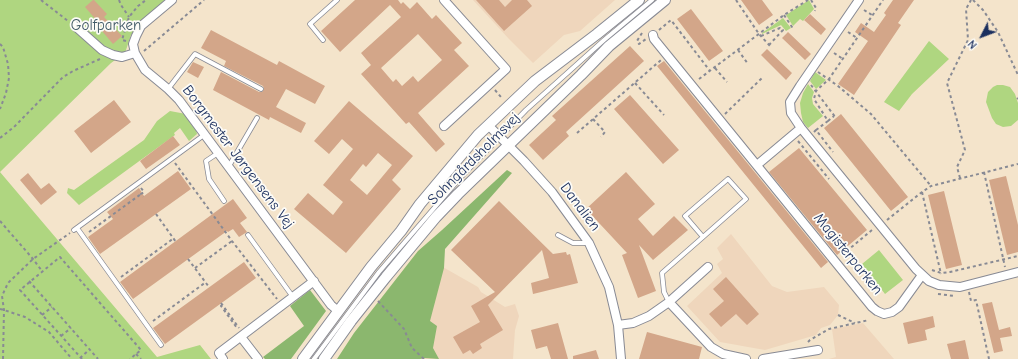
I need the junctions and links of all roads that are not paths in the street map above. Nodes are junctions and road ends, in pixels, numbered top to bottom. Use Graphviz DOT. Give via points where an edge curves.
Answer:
graph roads {
  1 [pos="172,0"];
  2 [pos="337,0"];
  3 [pos="444,0"];
  4 [pos="639,0"];
  5 [pos="652,0"];
  6 [pos="665,0"];
  7 [pos="859,0"];
  8 [pos="75,26"];
  9 [pos="653,34"];
  10 [pos="323,40"];
  11 [pos="136,55"];
  12 [pos="168,89"];
  13 [pos="261,89"];
  14 [pos="257,118"];
  15 [pos="488,125"];
  16 [pos="444,126"];
  17 [pos="801,128"];
  18 [pos="205,134"];
  19 [pos="500,137"];
  20 [pos="508,145"];
  21 [pos="218,153"];
  22 [pos="757,165"];
  23 [pos="228,166"];
  24 [pos="224,201"];
  25 [pos="248,235"];
  26 [pos="558,235"];
  27 [pos="703,237"];
  28 [pos="589,243"];
  29 [pos="708,267"];
  30 [pos="1018,272"];
  31 [pos="922,276"];
  32 [pos="314,281"];
  33 [pos="293,298"];
  34 [pos="669,302"];
  35 [pos="338,311"];
  36 [pos="618,325"];
  37 [pos="242,336"];
  38 [pos="161,345"];
  39 [pos="818,350"];
  40 [pos="224,359"];
  41 [pos="258,359"];
  42 [pos="303,359"];
  43 [pos="314,359"];
  44 [pos="324,359"];
  45 [pos="621,359"];
  46 [pos="746,359"];
  47 [pos="763,359"];
  1 -- 11 [label="street, Borgmester Jørgensens Vej" via="141,26 134,44"];
  2 -- 10 [label="lane" via="310,24"];
  3 -- 16 [label="street" via="506,69"];
  4 -- 15 [label="street, Sohngårdsholmsvej" via="535,81"];
  5 -- 19 [label="lane" via="578,62"];
  6 -- 20 [label="street, Sohngårdsholmsvej" via="609,46"];
  7 -- 17 [label="street" via="790,102 791,113"];
  8 -- 11 [label="street" via="110,54"];
  9 -- 22 [label="street, Magisterparken" via="654,40"];
  11 -- 12 [label="street, Borgmester Jørgensens Vej" via="145,70"];
  12 -- 13 [label="lane" via="195,54"];
  12 -- 18 [label="street, Borgmester Jørgensens Vej"];
  14 -- 23 [label="lane"];
  15 -- 19 [label="street, Danalien"];
  15 -- 35 [label="street, Sohngårdsholmsvej" via="420,204"];
  17 -- 22 [label="street"];
  17 -- 31 [label="street"];
  18 -- 21 [label="street, Borgmester Jørgensens Vej"];
  18 -- 38 [label="lane" via="75,229 83,236"];
  19 -- 20 [label="street, Danalien"];
  19 -- 43 [label="lane" via="444,195 379,272"];
  20 -- 28 [label="street, Danalien" via="552,192"];
  20 -- 44 [label="street, Sohngårdsholmsvej" via="420,235"];
  21 -- 23 [label="street, Borgmester Jørgensens Vej"];
  21 -- 24 [label="lane" via="206,161 209,179"];
  22 -- 31 [label="street, Magisterparken" via="877,311 884,314 899,307"];
  23 -- 32 [label="street, Borgmester Jørgensens Vej"];
  25 -- 33 [label="lane"];
  26 -- 28 [label="lane" via="573,243"];
  27 -- 27 [label="lane" via="746,199 728,178 685,216"];
  27 -- 34 [label="lane" via="662,273 664,292"];
  28 -- 36 [label="street, Danalien" via="609,287"];
  29 -- 34 [label="street"];
  30 -- 31 [label="street" via="960,287 939,285"];
  32 -- 33 [label="street"];
  32 -- 35 [label="street, Borgmester Jørgensens Vej"];
  33 -- 37 [label="street"];
  34 -- 36 [label="street" via="649,316 633,323"];
  34 -- 46 [label="street" via="711,347 723,354"];
  35 -- 42 [label="street, Sohngårdsholmsvej"];
  36 -- 45 [label="street, Danalien"];
  37 -- 40 [label="street" via="219,353"];
  37 -- 41 [label="street"];
  39 -- 47 [label="street"];
}
